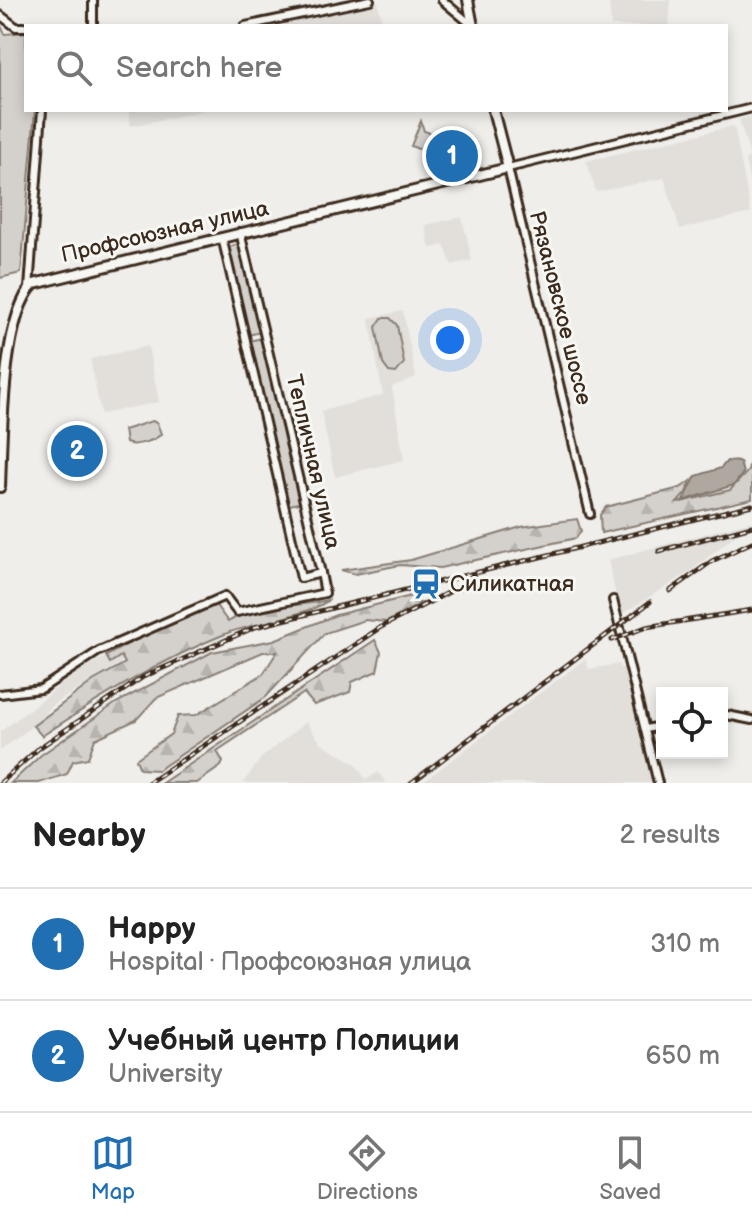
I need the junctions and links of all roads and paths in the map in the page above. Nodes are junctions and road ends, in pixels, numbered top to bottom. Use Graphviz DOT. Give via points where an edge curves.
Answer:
graph roads {
  1 [pos="93,0"];
  2 [pos="370,0"];
  3 [pos="442,0"];
  4 [pos="468,0"];
  5 [pos="0,15"];
  6 [pos="93,24"];
  7 [pos="255,24"];
  8 [pos="471,24"];
  9 [pos="473,24"];
  10 [pos="24,27"];
  11 [pos="752,108"];
  12 [pos="42,112"];
  13 [pos="494,112"];
  14 [pos="508,168"];
  15 [pos="240,232"];
  16 [pos="222,237"];
  17 [pos="29,289"];
  18 [pos="264,334"];
  19 [pos="245,339"];
  20 [pos="0,487"];
  21 [pos="590,514"];
  22 [pos="321,573"];
  23 [pos="613,600"];
  24 [pos="0,694"];
  25 [pos="728,715"];
  26 [pos="752,720"];
  27 [pos="656,727"];
  28 [pos="645,729"];
  29 [pos="658,783"];
  1 -- 6 [label="street"];
  2 -- 7 [label="street"];
  3 -- 8 [label="street"];
  4 -- 9 [label="main road"];
  5 -- 10 [label="street"];
  11 -- 14 [label="street"];
  12 -- 17 [label="street"];
  13 -- 14 [label="main road, Рязановское шоссе"];
  14 -- 15 [label="main road, Профсоюзная улица"];
  14 -- 21 [label="street, Рязановское шоссе"];
  15 -- 16 [label="main road, Профсоюзная улица"];
  15 -- 18 [label="street, Тепличная улица"];
  16 -- 17 [label="main road, Профсоюзная улица" via="48,278"];
  16 -- 19 [label="street, Тепличная улица"];
  17 -- 20 [label="main road" via="17,318 5,388"];
  18 -- 19 [label="street"];
  18 -- 22 [label="street, Тепличная улица"];
  19 -- 22 [label="street, Тепличная улица" via="301,578"];
  22 -- 24 [label="street" via="325,593 237,612 225,596 99,651 41,689"];
  23 -- 28 [label="street"];
  25 -- 26 [label="street"];
  27 -- 28 [label="street"];
  28 -- 29 [label="street"];
}
